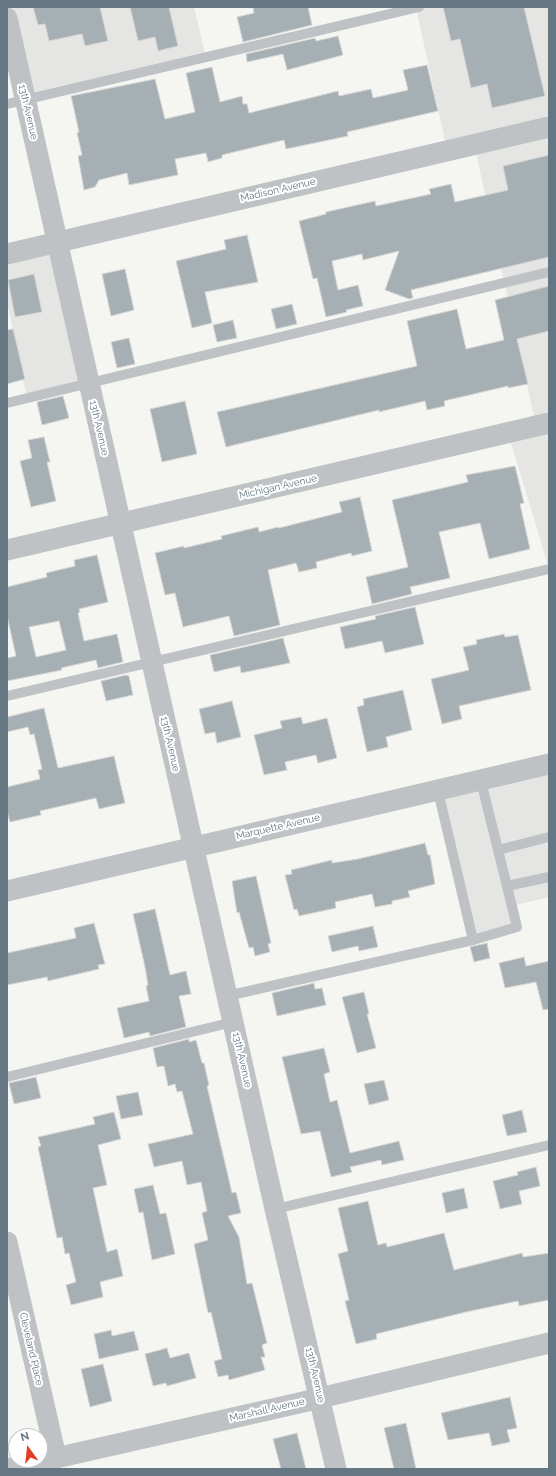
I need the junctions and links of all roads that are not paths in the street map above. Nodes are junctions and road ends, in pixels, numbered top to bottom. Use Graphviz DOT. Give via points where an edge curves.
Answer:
graph roads {
  1 [pos="420,7"];
  2 [pos="7,18"];
  3 [pos="16,102"];
  4 [pos="549,127"];
  5 [pos="57,242"];
  6 [pos="7,254"];
  7 [pos="549,272"];
  8 [pos="90,384"];
  9 [pos="7,404"];
  10 [pos="549,423"];
  11 [pos="121,523"];
  12 [pos="7,550"];
  13 [pos="549,569"];
  14 [pos="152,662"];
  15 [pos="7,696"];
  16 [pos="549,764"];
  17 [pos="481,781"];
  18 [pos="438,791"];
  19 [pos="549,837"];
  20 [pos="194,846"];
  21 [pos="498,850"];
  22 [pos="549,876"];
  23 [pos="507,886"];
  24 [pos="7,891"];
  25 [pos="473,940"];
  26 [pos="227,996"];
  27 [pos="233,1022"];
  28 [pos="7,1077"];
  29 [pos="549,1144"];
  30 [pos="275,1209"];
  31 [pos="7,1242"];
  32 [pos="549,1343"];
  33 [pos="320,1398"];
  34 [pos="56,1457"];
  35 [pos="7,1469"];
  36 [pos="336,1469"];
  1 -- 3 [label="lane"];
  2 -- 3 [label="street, 13th Avenue"];
  3 -- 5 [label="street, 13th Avenue"];
  4 -- 5 [label="street, Madison Avenue"];
  5 -- 6 [label="street, Madison Avenue"];
  5 -- 8 [label="street, 13th Avenue"];
  7 -- 8 [label="lane"];
  8 -- 9 [label="lane"];
  8 -- 11 [label="street, 13th Avenue"];
  10 -- 11 [label="street, Michigan Avenue"];
  11 -- 12 [label="street, Michigan Avenue"];
  11 -- 14 [label="street, 13th Avenue"];
  13 -- 14 [label="lane"];
  14 -- 15 [label="lane"];
  14 -- 20 [label="street, 13th Avenue"];
  16 -- 17 [label="street, Marquette Avenue"];
  17 -- 18 [label="street, Marquette Avenue"];
  17 -- 21 [label="lane"];
  18 -- 20 [label="street, Marquette Avenue"];
  18 -- 25 [label="lane"];
  19 -- 21 [label="lane"];
  20 -- 24 [label="street, Marquette Avenue"];
  20 -- 26 [label="street, 13th Avenue"];
  21 -- 23 [label="lane"];
  22 -- 23 [label="lane"];
  23 -- 25 [label="lane" via="517,927"];
  25 -- 26 [label="lane"];
  26 -- 27 [label="street, 13th Avenue"];
  27 -- 28 [label="lane"];
  27 -- 30 [label="street, 13th Avenue"];
  29 -- 30 [label="lane"];
  30 -- 33 [label="street, 13th Avenue"];
  31 -- 34 [label="street, Cleveland Place"];
  32 -- 33 [label="street, Marshall Avenue"];
  33 -- 34 [label="street, Marshall Avenue"];
  33 -- 36 [label="street, 13th Avenue"];
  34 -- 35 [label="street, Marshall Avenue"];
}
